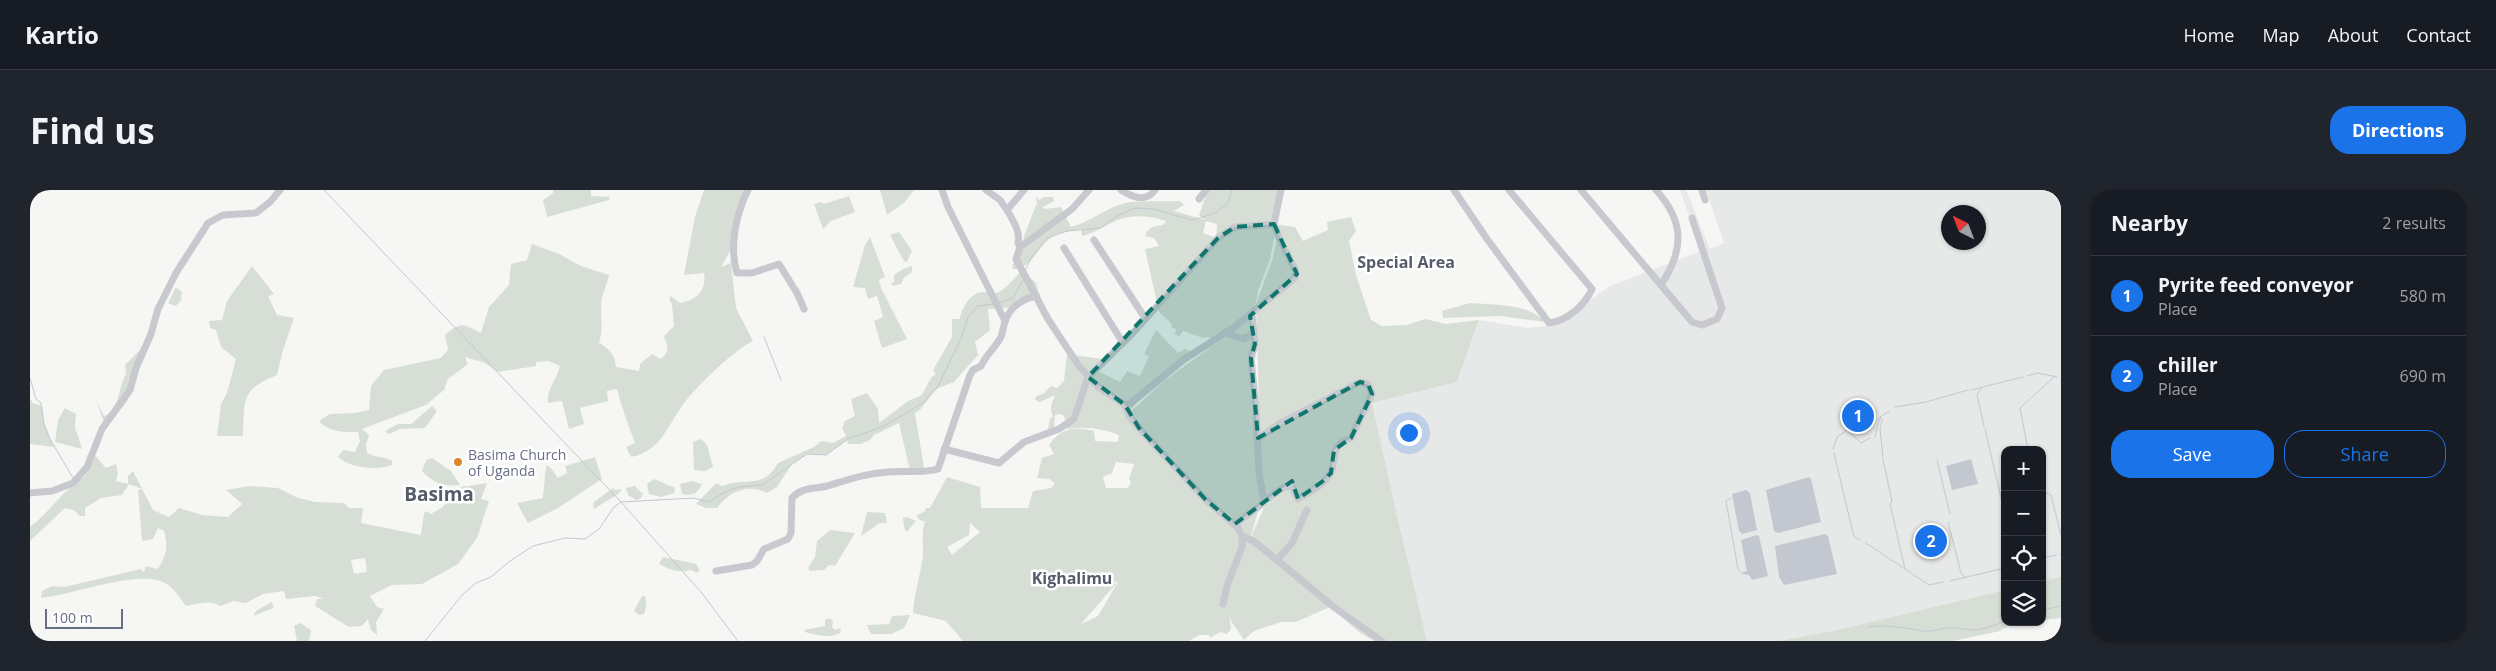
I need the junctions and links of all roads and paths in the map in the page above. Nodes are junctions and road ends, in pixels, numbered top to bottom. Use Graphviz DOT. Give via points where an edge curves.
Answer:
graph roads {
  1 [pos="280,190"];
  2 [pos="748,190"];
  3 [pos="942,190"];
  4 [pos="986,190"];
  5 [pos="1024,190"];
  6 [pos="1089,190"];
  7 [pos="1121,190"];
  8 [pos="1156,190"];
  9 [pos="1206,190"];
  10 [pos="1280,190"];
  11 [pos="1454,190"];
  12 [pos="1509,190"];
  13 [pos="1580,190"];
  14 [pos="1656,190"];
  15 [pos="1702,190"];
  16 [pos="1199,198"];
  17 [pos="1705,200"];
  18 [pos="1007,210"];
  19 [pos="1692,218"];
  20 [pos="1274,224"];
  21 [pos="1094,240"];
  22 [pos="1020,247"];
  23 [pos="1064,248"];
  24 [pos="1661,285"];
  25 [pos="1036,296"];
  26 [pos="804,309"];
  27 [pos="1252,314"];
  28 [pos="1145,318"];
  29 [pos="1005,321"];
  30 [pos="1226,333"];
  31 [pos="1253,334"];
  32 [pos="1124,343"];
  33 [pos="1088,377"];
  34 [pos="1125,405"];
  35 [pos="1257,439"];
  36 [pos="944,449"];
  37 [pos="30,493"];
  38 [pos="1264,501"];
  39 [pos="1307,510"];
  40 [pos="1235,524"];
  41 [pos="1242,536"];
  42 [pos="1277,560"];
  43 [pos="716,571"];
  44 [pos="1223,604"];
  45 [pos="1378,640"];
  1 -- 37 [label="street" via="256,213 223,215 208,224 176,273 158,309 130,390 102,429 87,468 73,483 52,491"];
  2 -- 26 [label="street" via="734,236 737,273 752,273 779,264"];
  3 -- 29 [label="street"];
  4 -- 18 [label="street"];
  5 -- 18 [label="street"];
  6 -- 22 [label="street" via="1072,209"];
  7 -- 8 [label="street" via="1141,198"];
  9 -- 16 [label="street"];
  10 -- 20 [label="street"];
  11 -- 12 [label="street" via="1533,304 1549,323 1557,322 1581,306 1592,289"];
  13 -- 24 [label="street"];
  14 -- 24 [label="street" via="1667,202 1679,233 1677,257"];
  15 -- 17 [label="street"];
  18 -- 22 [label="street" via="1015,224"];
  19 -- 24 [label="street" via="1722,312 1712,322 1698,325"];
  20 -- 27 [label="street" via="1297,275"];
  20 -- 28 [label="street" via="1236,227 1218,238"];
  21 -- 28 [label="street"];
  22 -- 25 [label="street" via="1016,259"];
  23 -- 32 [label="street"];
  25 -- 29 [label="street" via="1018,303"];
  25 -- 33 [label="street"];
  27 -- 30 [label="street"];
  27 -- 31 [label="street"];
  28 -- 32 [label="street"];
  29 -- 36 [label="street" via="997,343 981,366 970,375"];
  30 -- 31 [label="street" via="1243,339"];
  30 -- 34 [label="street" via="1193,352 1128,406"];
  31 -- 35 [label="street" via="1255,344 1251,358"];
  32 -- 33 [label="street"];
  33 -- 34 [label="street"];
  33 -- 36 [label="street" via="1074,419 1024,442 999,463"];
  34 -- 40 [label="street" via="1129,417 1139,428 1205,499"];
  35 -- 38 [label="street"];
  35 -- 38 [label="street" via="1282,422 1360,382 1368,384 1372,394 1352,438 1344,440 1334,450 1331,473 1298,499 1292,487 1288,486"];
  36 -- 43 [label="street" via="936,469 863,475 794,495 788,539 764,549 752,565"];
  38 -- 40 [label="street"];
  39 -- 42 [label="street" via="1292,543"];
  40 -- 41 [label="street"];
  41 -- 42 [label="street"];
  41 -- 44 [label="street" via="1242,547"];
  42 -- 45 [label="street"];
}
